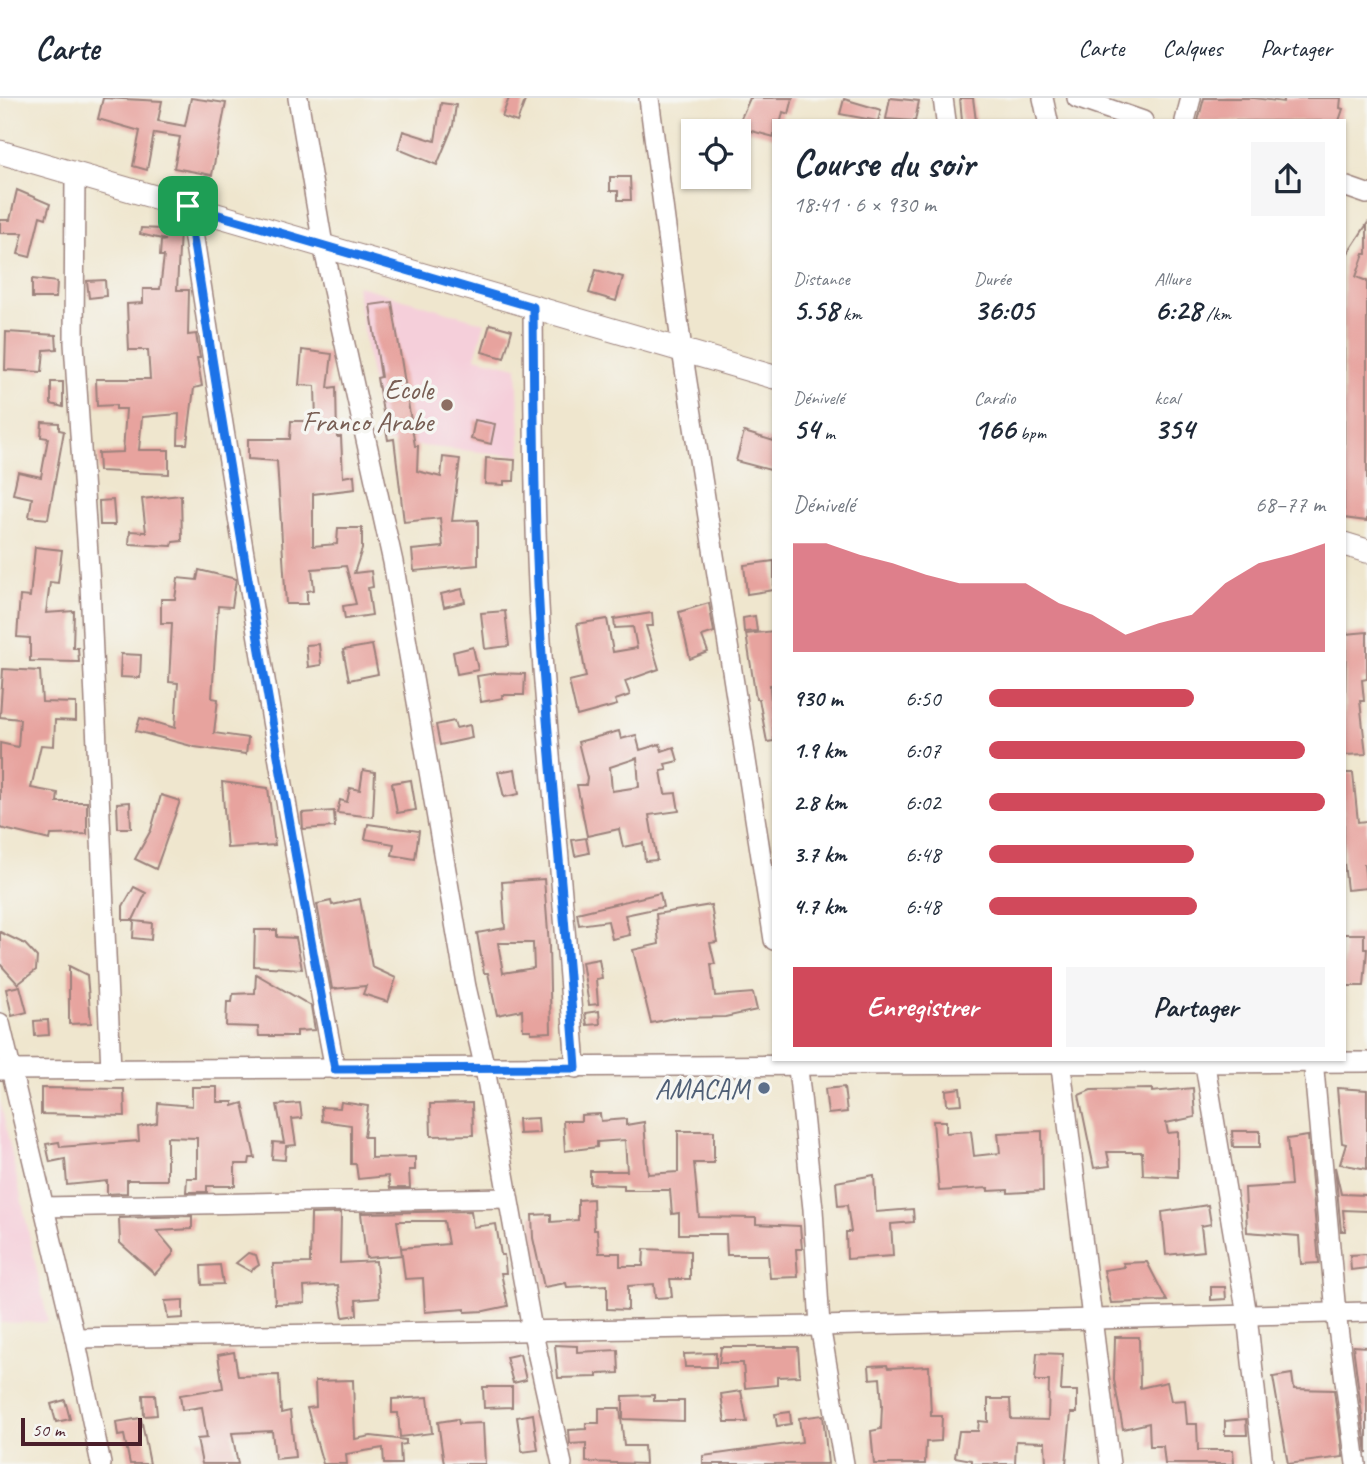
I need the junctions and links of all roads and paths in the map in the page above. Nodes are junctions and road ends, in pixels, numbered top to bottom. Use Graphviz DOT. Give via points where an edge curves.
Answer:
graph roads {
  1 [pos="298,98"];
  2 [pos="649,98"];
  3 [pos="943,98"];
  4 [pos="1043,98"];
  5 [pos="1077,98"];
  6 [pos="1191,98"];
  7 [pos="946,119"];
  8 [pos="1048,119"];
  9 [pos="1137,119"];
  10 [pos="1186,119"];
  11 [pos="0,152"];
  12 [pos="75,173"];
  13 [pos="1346,187"];
  14 [pos="1367,194"];
  15 [pos="188,206"];
  16 [pos="323,245"];
  17 [pos="533,307"];
  18 [pos="681,350"];
  19 [pos="772,376"];
  20 [pos="1346,545"];
  21 [pos="1367,551"];
  22 [pos="772,927"];
  23 [pos="0,1023"];
  24 [pos="1204,1061"];
  25 [pos="1314,1061"];
  26 [pos="1060,1062"];
  27 [pos="1367,1062"];
  28 [pos="798,1063"];
  29 [pos="576,1068"];
  30 [pos="335,1069"];
  31 [pos="485,1069"];
  32 [pos="7,1070"];
  33 [pos="111,1070"];
  34 [pos="507,1198"];
  35 [pos="43,1207"];
  36 [pos="1367,1312"];
  37 [pos="1336,1313"];
  38 [pos="1247,1315"];
  39 [pos="1094,1320"];
  40 [pos="820,1326"];
  41 [pos="532,1329"];
  42 [pos="75,1338"];
  43 [pos="101,1464"];
  44 [pos="562,1464"];
  45 [pos="845,1464"];
  46 [pos="1110,1464"];
  47 [pos="1263,1464"];
  48 [pos="1356,1464"];
  1 -- 16 [label="street"];
  2 -- 18 [label="street"];
  3 -- 7 [label="street"];
  4 -- 8 [label="street"];
  5 -- 9 [label="street"];
  6 -- 10 [label="street"];
  11 -- 12 [label="street"];
  12 -- 15 [label="street"];
  12 -- 33 [label="street" via="74,344 90,584"];
  13 -- 14 [label="street"];
  15 -- 16 [label="street"];
  15 -- 30 [label="street" via="243,563"];
  16 -- 17 [label="street"];
  16 -- 31 [label="street" via="393,562 464,973"];
  17 -- 18 [label="street"];
  17 -- 29 [label="street" via="534,471 544,681"];
  18 -- 19 [label="street"];
  18 -- 22 [label="street"];
  20 -- 21 [label="street"];
  23 -- 32 [label="street"];
  24 -- 25 [label="street"];
  24 -- 26 [label="street"];
  24 -- 38 [label="street"];
  25 -- 27 [label="street"];
  25 -- 37 [label="street"];
  26 -- 28 [label="street"];
  26 -- 39 [label="street"];
  28 -- 29 [label="street"];
  28 -- 40 [label="street"];
  29 -- 31 [label="street"];
  30 -- 31 [label="street"];
  30 -- 33 [label="street"];
  31 -- 34 [label="street"];
  32 -- 33 [label="street"];
  32 -- 35 [label="street"];
  34 -- 35 [label="street"];
  34 -- 41 [label="street"];
  35 -- 42 [label="street"];
  36 -- 37 [label="street"];
  37 -- 38 [label="street"];
  37 -- 48 [label="street"];
  38 -- 39 [label="street"];
  38 -- 47 [label="street"];
  39 -- 40 [label="street"];
  39 -- 46 [label="street"];
  40 -- 41 [label="street"];
  40 -- 45 [label="street"];
  41 -- 42 [label="street"];
  41 -- 44 [label="street"];
  42 -- 43 [label="street"];
}
